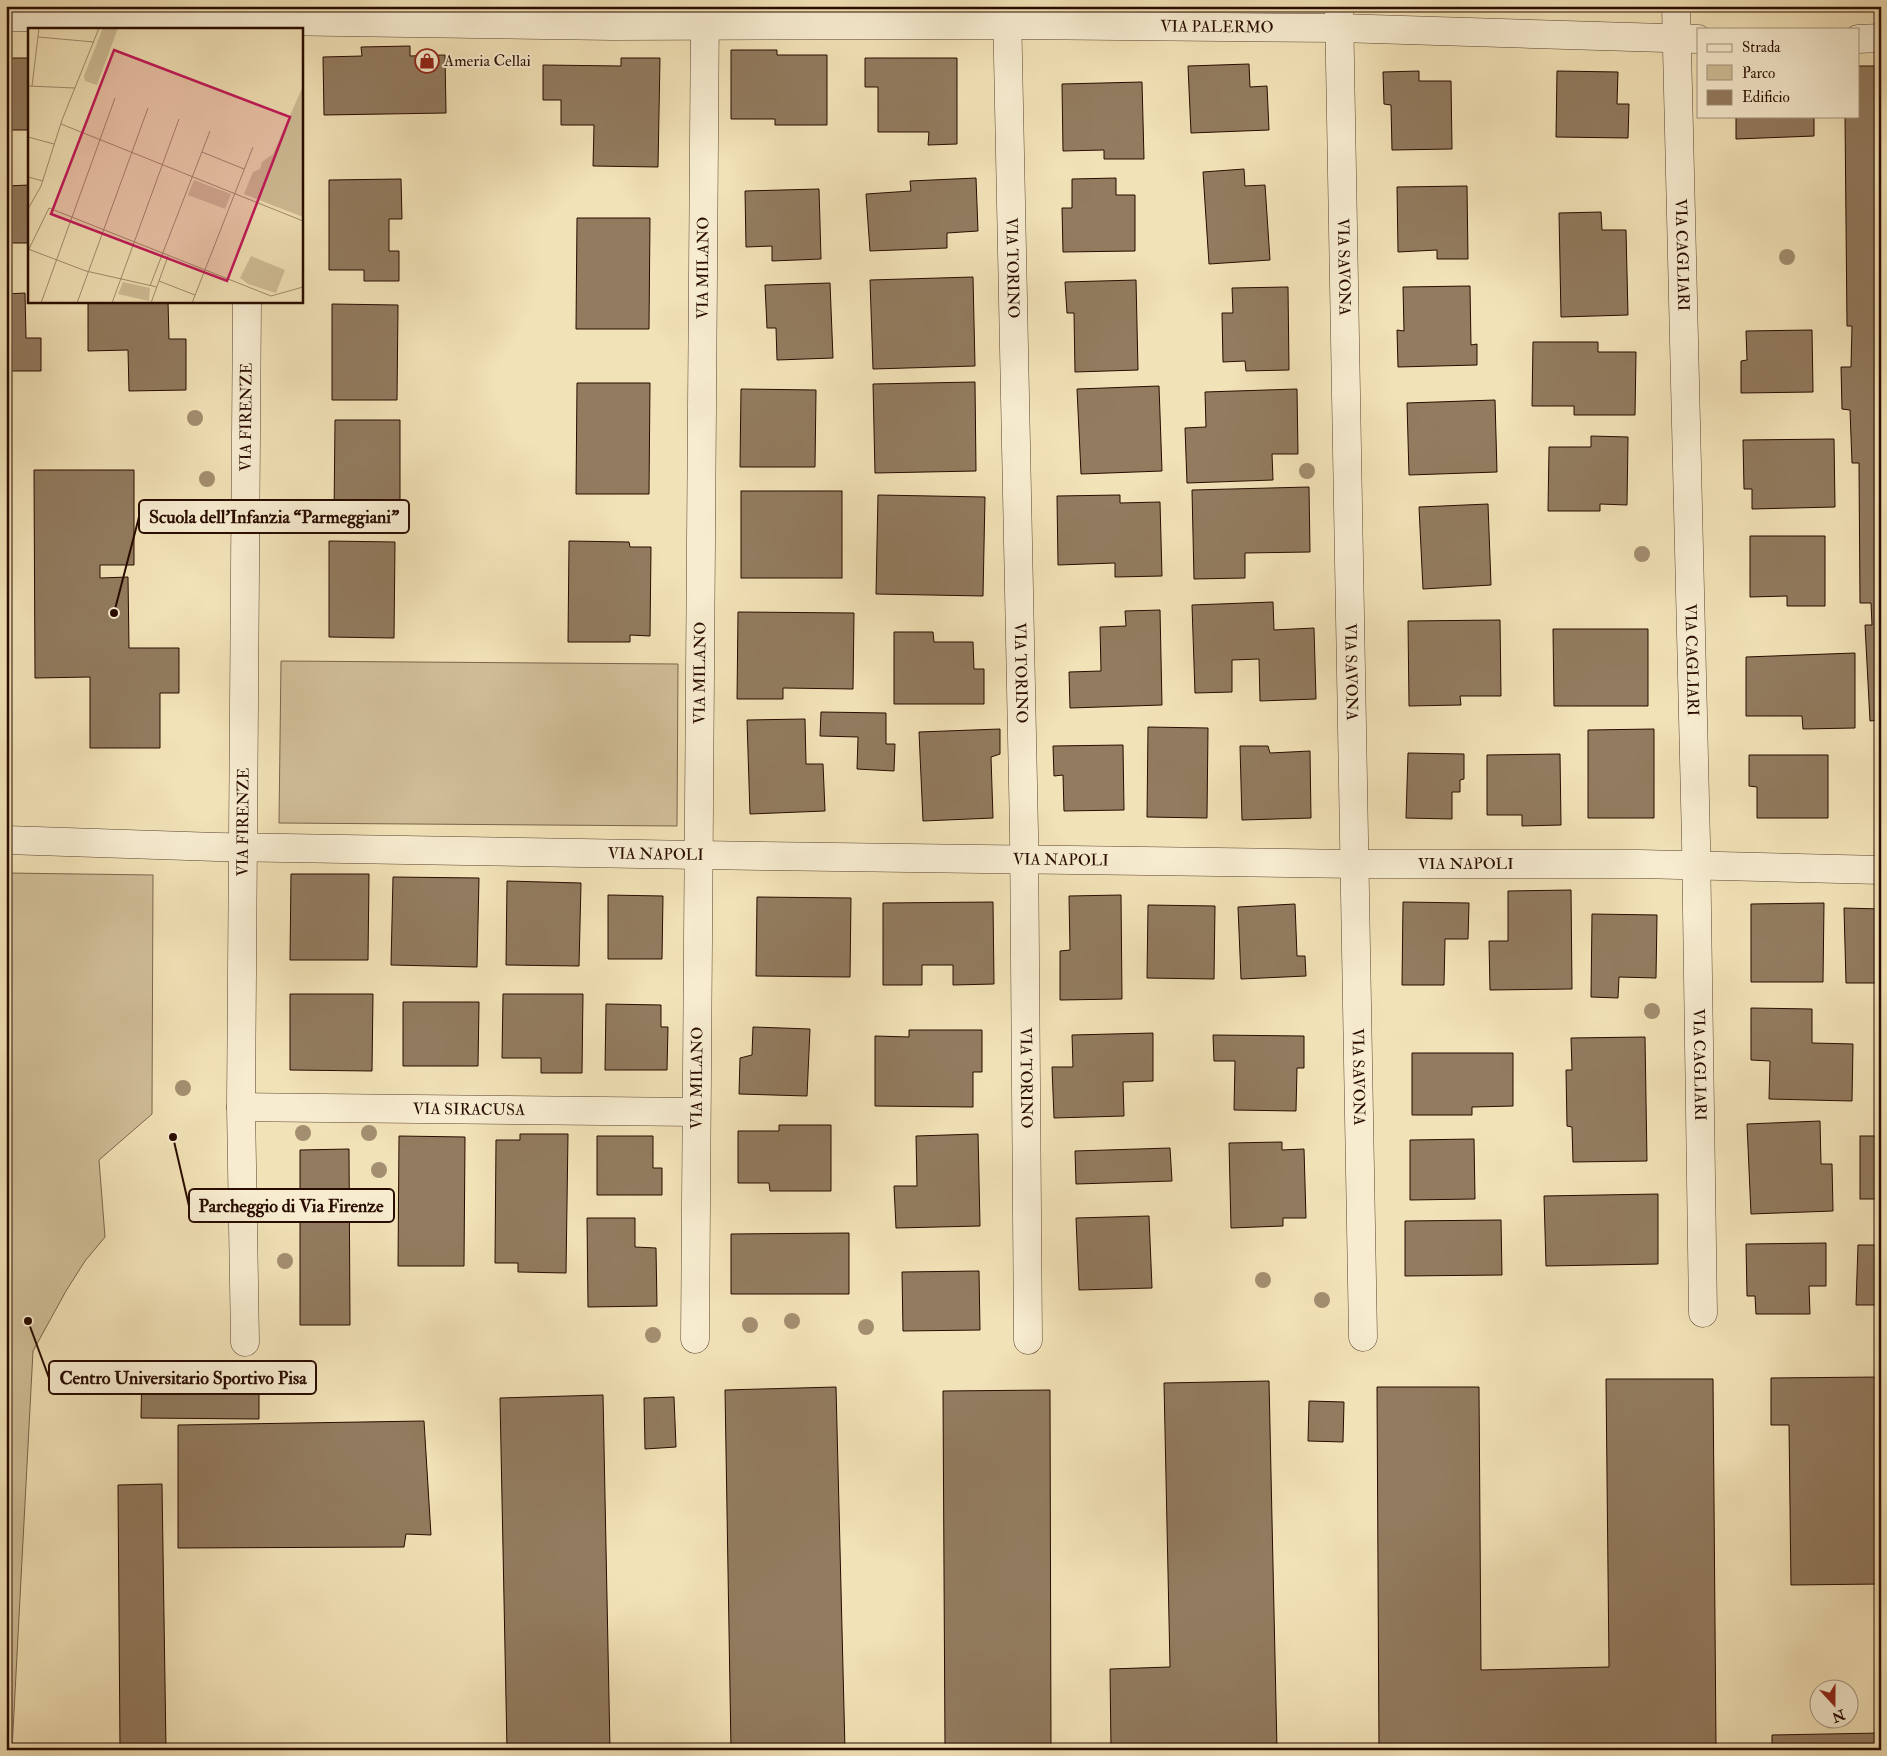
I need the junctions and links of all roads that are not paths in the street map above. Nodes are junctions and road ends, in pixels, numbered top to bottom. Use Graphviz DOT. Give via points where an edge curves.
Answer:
graph roads {
  1 [pos="1676,6"];
  2 [pos="642,16"];
  3 [pos="705,16"];
  4 [pos="1007,16"];
  5 [pos="6,17"];
  6 [pos="1339,17"];
  7 [pos="248,18"];
  8 [pos="1688,38"];
  9 [pos="1860,38"];
  10 [pos="1881,38"];
  11 [pos="247,302"];
  12 [pos="6,840"];
  13 [pos="242,847"];
  14 [pos="698,855"];
  15 [pos="1024,858"];
  16 [pos="1355,864"];
  17 [pos="1696,865"];
  18 [pos="1881,870"];
  19 [pos="241,1107"];
  20 [pos="695,1112"];
  21 [pos="1703,1313"];
  22 [pos="1363,1337"];
  23 [pos="695,1339"];
  24 [pos="1028,1340"];
  25 [pos="245,1342"];
  1 -- 8 [label="street, VIA CAGLIARI"];
  2 -- 3 [label="street, VIA PALERMO"];
  2 -- 7 [label="street, VIA PALERMO"];
  3 -- 4 [label="street, VIA PALERMO"];
  3 -- 14 [label="street, VIA MILANO"];
  4 -- 6 [label="street, VIA PALERMO"];
  4 -- 15 [label="street, VIA TORINO"];
  5 -- 7 [label="street, VIA PALERMO"];
  6 -- 8 [label="street, VIA PALERMO"];
  6 -- 16 [label="street, VIA SAVONA"];
  8 -- 17 [label="street, VIA CAGLIARI"];
  9 -- 10 [label="street"];
  11 -- 13 [label="street, VIA FIRENZE"];
  12 -- 13 [label="street, VIA NAPOLI"];
  13 -- 14 [label="street, VIA NAPOLI"];
  13 -- 19 [label="street, VIA FIRENZE"];
  14 -- 15 [label="street, VIA NAPOLI"];
  14 -- 20 [label="street, VIA MILANO"];
  15 -- 16 [label="street, VIA NAPOLI"];
  15 -- 24 [label="street, VIA TORINO"];
  16 -- 17 [label="street, VIA NAPOLI"];
  16 -- 22 [label="street, VIA SAVONA"];
  17 -- 18 [label="street, VIA NAPOLI"];
  17 -- 21 [label="street, VIA CAGLIARI"];
  19 -- 20 [label="street, VIA SIRACUSA"];
  19 -- 25 [label="street, VIA FIRENZE"];
  20 -- 23 [label="street, VIA MILANO"];
}
